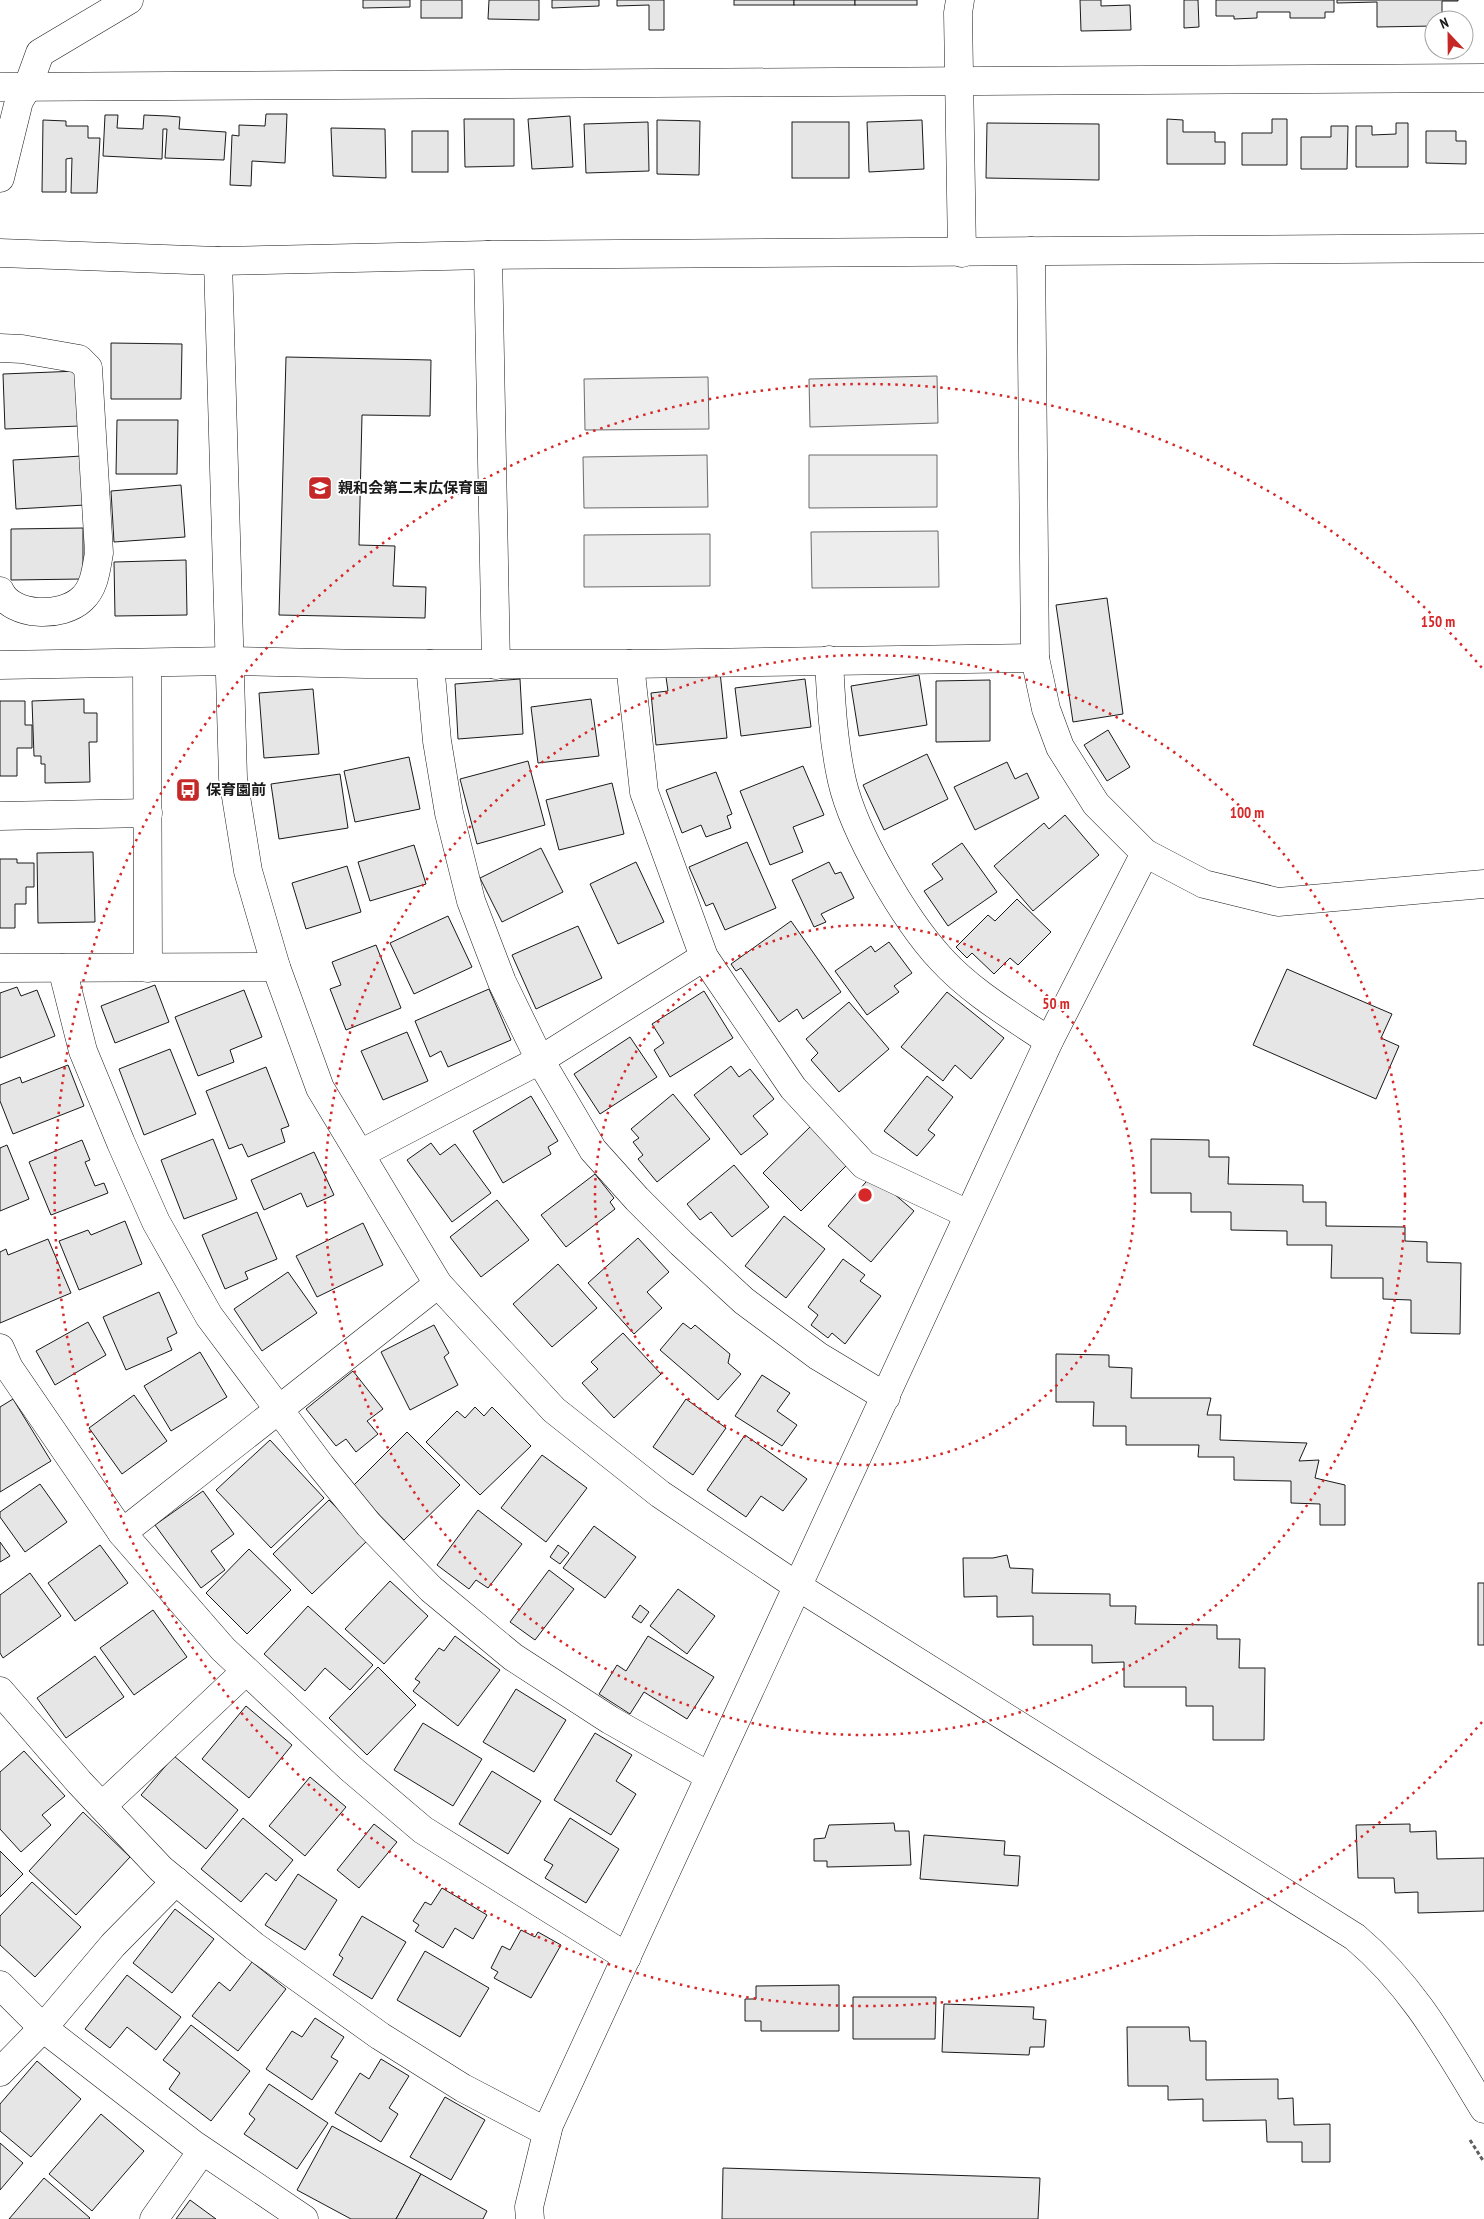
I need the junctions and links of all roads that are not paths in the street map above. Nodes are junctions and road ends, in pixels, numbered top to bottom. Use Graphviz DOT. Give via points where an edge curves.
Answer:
graph roads {
  1 [pos="129,0"];
  2 [pos="960,0"];
  3 [pos="1484,78"];
  4 [pos="960,81"];
  5 [pos="28,86"];
  6 [pos="0,87"];
  7 [pos="0,178"];
  8 [pos="1484,248"];
  9 [pos="1030,251"];
  10 [pos="0,253"];
  11 [pos="962,253"];
  12 [pos="488,255"];
  13 [pos="218,261"];
  14 [pos="0,348"];
  15 [pos="0,591"];
  16 [pos="1034,658"];
  17 [pos="829,660"];
  18 [pos="230,661"];
  19 [pos="147,663"];
  20 [pos="430,664"];
  21 [pos="630,664"];
  22 [pos="0,665"];
  23 [pos="496,665"];
  24 [pos="148,813"];
  25 [pos="0,816"];
  26 [pos="1145,853"];
  27 [pos="1484,884"];
  28 [pos="704,957"];
  29 [pos="0,968"];
  30 [pos="62,968"];
  31 [pos="148,968"];
  32 [pos="276,968"];
  33 [pos="1049,1041"];
  34 [pos="540,1060"];
  35 [pos="360,1154"];
  36 [pos="968,1214"];
  37 [pos="438,1284"];
  38 [pos="3,1363"];
  39 [pos="886,1397"];
  40 [pos="278,1410"];
  41 [pos="122,1533"];
  42 [pos="797,1586"];
  43 [pos="246,1671"];
  44 [pos="0,1692"];
  45 [pos="710,1776"];
  46 [pos="102,1806"];
  47 [pos="176,1881"];
  48 [pos="627,1957"];
  49 [pos="0,1985"];
  50 [pos="43,2028"];
  51 [pos="0,2072"];
  52 [pos="1484,2109"];
  53 [pos="547,2132"];
  54 [pos="202,2151"];
  55 [pos="154,2219"];
  56 [pos="304,2219"];
  57 [pos="530,2219"];
  1 -- 5 [label="street" via="40,53"];
  2 -- 4 [label="street"];
  3 -- 4 [label="street"];
  4 -- 5 [label="street"];
  4 -- 11 [label="street"];
  5 -- 6 [label="street"];
  5 -- 7 [label="street" via="19,101"];
  8 -- 9 [label="street"];
  9 -- 11 [label="street"];
  9 -- 16 [label="street"];
  10 -- 13 [label="street"];
  11 -- 12 [label="street"];
  12 -- 13 [label="street"];
  12 -- 23 [label="street"];
  13 -- 18 [label="street"];
  14 -- 15 [label="street" via="79,359 88,368 99,553 94,582 82,600 62,610 38,612 18,609 4,600"];
  16 -- 17 [label="street"];
  16 -- 26 [label="street" via="1046,710 1060,746 1096,804"];
  17 -- 21 [label="street"];
  17 -- 33 [label="street" via="833,728 842,782 865,840 898,901 941,959 991,1002"];
  18 -- 19 [label="street"];
  18 -- 20 [label="street"];
  18 -- 32 [label="street" via="233,778 248,871"];
  19 -- 22 [label="street"];
  19 -- 24 [label="street"];
  20 -- 23 [label="street"];
  20 -- 34 [label="street" via="437,741 449,813 471,901 502,982"];
  21 -- 23 [label="street"];
  21 -- 28 [label="street" via="644,792"];
  24 -- 25 [label="street"];
  24 -- 31 [label="street"];
  26 -- 27 [label="street" via="1204,884 1278,902"];
  26 -- 33 [label="street"];
  28 -- 34 [label="street"];
  28 -- 36 [label="street" via="793,1088 864,1165"];
  29 -- 30 [label="street"];
  30 -- 31 [label="street"];
  30 -- 40 [label="street" via="83,1051 156,1222 210,1316"];
  31 -- 32 [label="street"];
  32 -- 35 [label="street" via="320,1088"];
  33 -- 36 [label="street"];
  34 -- 35 [label="street"];
  34 -- 39 [label="street" via="593,1150 680,1243 744,1301 818,1356"];
  35 -- 37 [label="street"];
  36 -- 39 [label="street"];
  37 -- 40 [label="street"];
  37 -- 42 [label="street" via="554,1410 660,1494"];
  38 -- 41 [label="street"];
  39 -- 42 [label="street"];
  40 -- 41 [label="street"];
  40 -- 45 [label="street" via="369,1525 431,1589 513,1657 610,1720"];
  41 -- 43 [label="street" via="223,1650"];
  42 -- 45 [label="street"];
  42 -- 52 [label="street" via="1355,1937 1380,1958 1422,2008"];
  43 -- 46 [label="street"];
  43 -- 48 [label="street" via="350,1768 423,1830"];
  44 -- 46 [label="street"];
  45 -- 48 [label="street"];
  46 -- 47 [label="street"];
  47 -- 50 [label="street" via="113,1946"];
  47 -- 53 [label="street" via="254,1946 380,2036 463,2088"];
  48 -- 53 [label="street"];
  49 -- 50 [label="street"];
  50 -- 51 [label="street"];
  50 -- 54 [label="street"];
  53 -- 57 [label="street" via="529,2207"];
  54 -- 55 [label="street"];
  54 -- 56 [label="street"];
}
